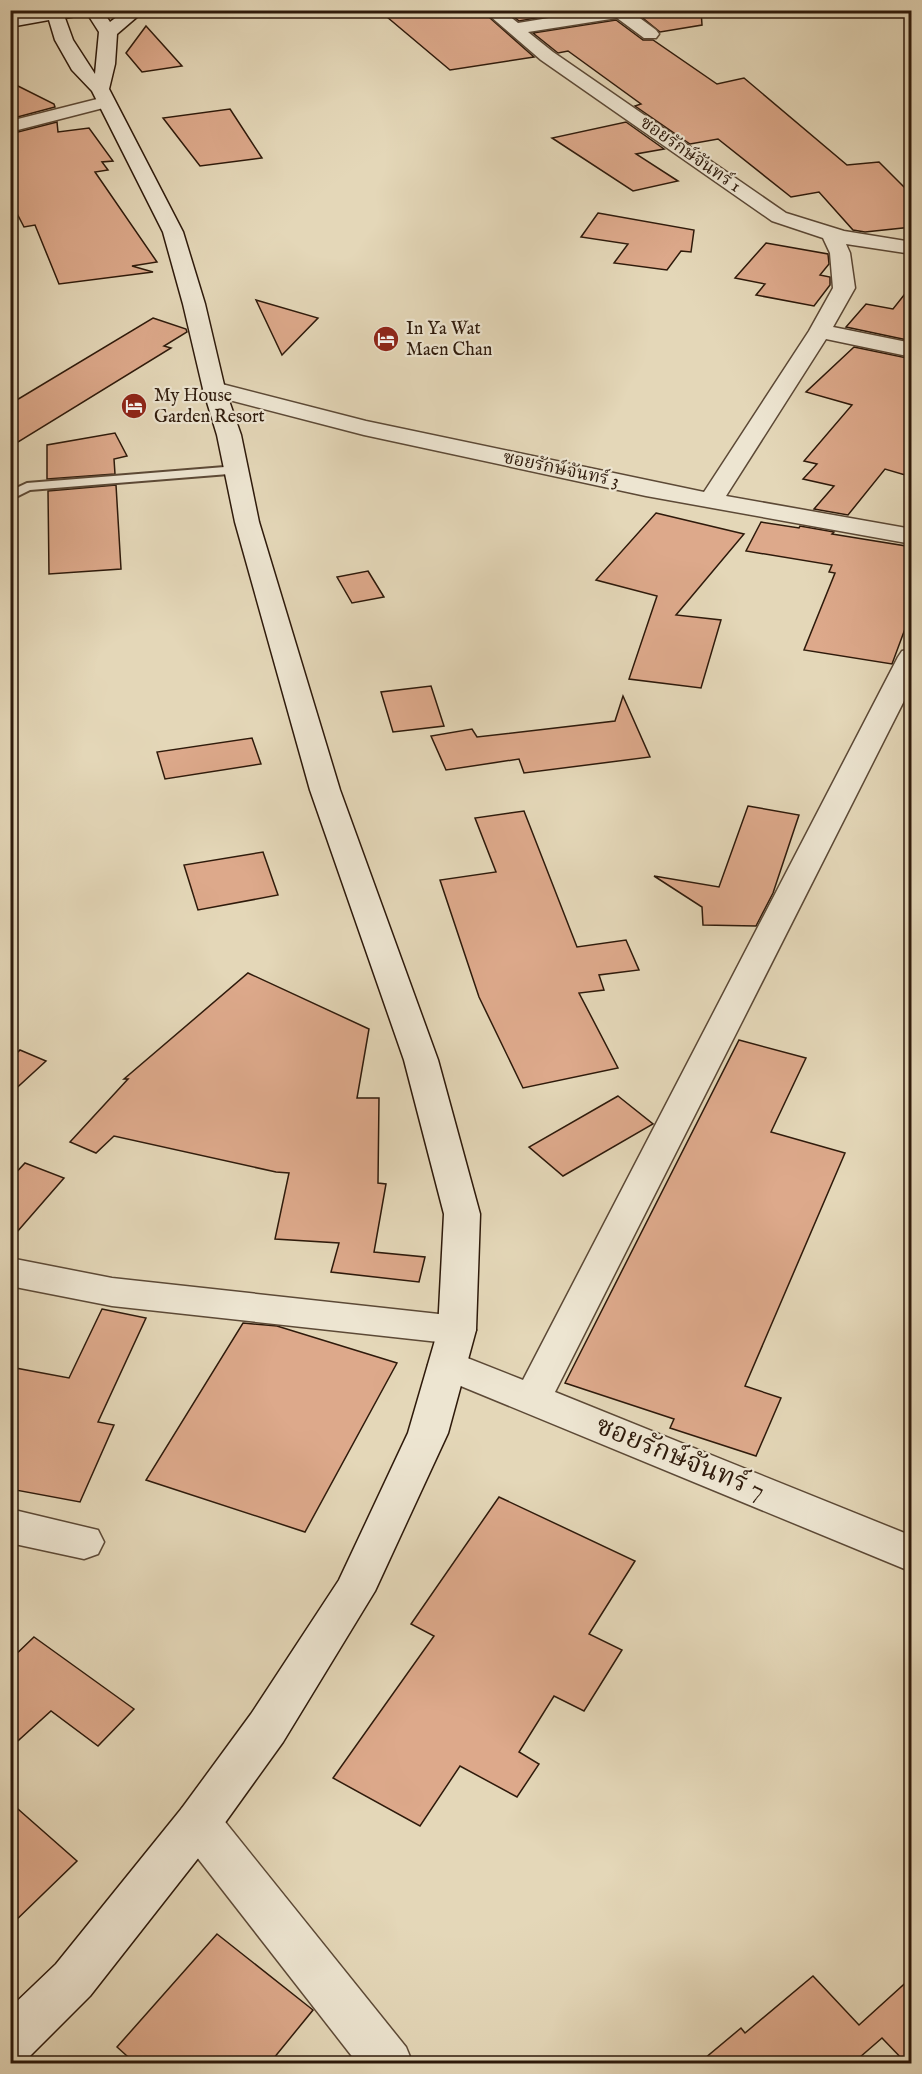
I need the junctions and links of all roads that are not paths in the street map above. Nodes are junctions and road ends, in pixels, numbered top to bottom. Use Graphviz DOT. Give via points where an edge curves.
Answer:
graph roads {
  1 [pos="35,10"];
  2 [pos="78,10"];
  3 [pos="93,10"];
  4 [pos="137,10"];
  5 [pos="491,10"];
  6 [pos="619,11"];
  7 [pos="54,12"];
  8 [pos="10,15"];
  9 [pos="10,24"];
  10 [pos="514,29"];
  11 [pos="108,32"];
  12 [pos="650,34"];
  13 [pos="64,40"];
  14 [pos="103,95"];
  15 [pos="10,127"];
  16 [pos="832,236"];
  17 [pos="912,248"];
  18 [pos="820,331"];
  19 [pos="912,350"];
  20 [pos="214,389"];
  21 [pos="237,470"];
  22 [pos="10,496"];
  23 [pos="711,501"];
  24 [pos="912,537"];
  25 [pos="912,657"];
  26 [pos="10,1272"];
  27 [pos="452,1348"];
  28 [pos="532,1400"];
  29 [pos="10,1526"];
  30 [pos="84,1542"];
  31 [pos="912,1555"];
  32 [pos="198,1823"];
  33 [pos="10,2042"];
  34 [pos="389,2064"];
  1 -- 8 [label="street"];
  2 -- 7 [label="street"];
  3 -- 11 [label="street"];
  4 -- 11 [label="street"];
  5 -- 10 [label="street, ซอยรักษ์จันทร์ 1"];
  6 -- 10 [label="street"];
  6 -- 12 [label="street"];
  7 -- 9 [label="street"];
  7 -- 13 [label="street"];
  9 -- 13 [label="street"];
  10 -- 16 [label="street, ซอยรักษ์จันทร์ 1" via="779,217"];
  11 -- 14 [label="street"];
  13 -- 14 [label="street" via="81,70"];
  14 -- 15 [label="street"];
  14 -- 20 [label="street" via="173,232"];
  16 -- 17 [label="street, ซอยรักษ์จันทร์ 1"];
  16 -- 18 [label="street" via="840,253 844,288"];
  18 -- 19 [label="street"];
  18 -- 23 [label="street"];
  20 -- 21 [label="street"];
  20 -- 23 [label="street, ซอยรักษ์จันทร์ 3" via="364,428"];
  21 -- 22 [label="lane" via="27,487"];
  21 -- 27 [label="street" via="247,522 325,790 421,1060 462,1214"];
  23 -- 24 [label="street, ซอยรักษ์จันทร์ 3"];
  25 -- 28 [label="street"];
  26 -- 27 [label="street, ซอยรักษ์จันทร์ 7"];
  27 -- 28 [label="street, ซอยรักษ์จันทร์ 7"];
  27 -- 32 [label="street" via="428,1433 354,1590 267,1728"];
  28 -- 31 [label="street, ซอยรักษ์จันทร์ 7"];
  29 -- 30 [label="street"];
  32 -- 33 [label="street" via="73,1980"];
  32 -- 34 [label="street"];
}
